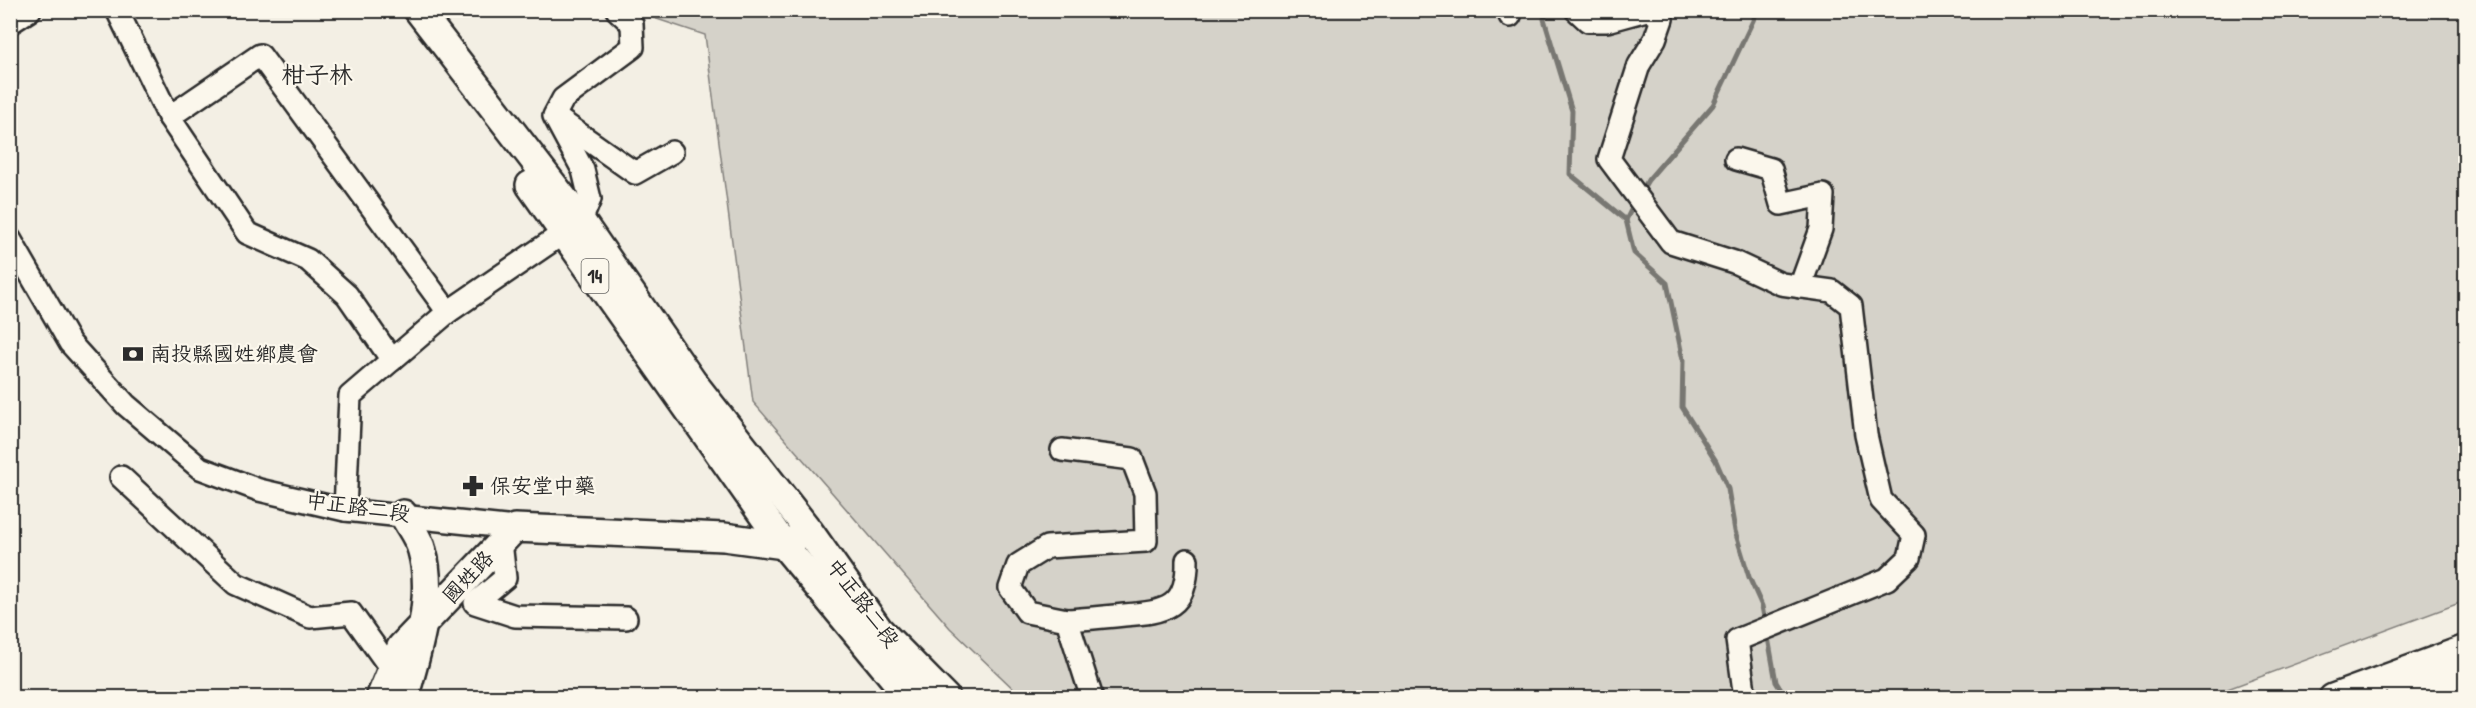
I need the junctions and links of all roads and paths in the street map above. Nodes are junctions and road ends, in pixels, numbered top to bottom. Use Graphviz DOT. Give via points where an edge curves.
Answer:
graph roads {
  1 [pos="30,10"];
  2 [pos="117,10"];
  3 [pos="401,10"];
  4 [pos="418,10"];
  5 [pos="617,10"];
  6 [pos="1576,10"];
  7 [pos="1648,10"];
  8 [pos="10,23"];
  9 [pos="554,116"];
  10 [pos="170,117"];
  11 [pos="672,152"];
  12 [pos="1736,159"];
  13 [pos="573,227"];
  14 [pos="10,239"];
  15 [pos="1800,287"];
  16 [pos="448,312"];
  17 [pos="392,360"];
  18 [pos="1062,450"];
  19 [pos="121,477"];
  20 [pos="345,510"];
  21 [pos="403,514"];
  22 [pos="809,531"];
  23 [pos="508,535"];
  24 [pos="784,545"];
  25 [pos="1188,560"];
  26 [pos="626,618"];
  27 [pos="1067,620"];
  28 [pos="422,627"];
  29 [pos="2466,649"];
  30 [pos="391,669"];
  31 [pos="2466,674"];
  32 [pos="380,698"];
  33 [pos="404,698"];
  34 [pos="910,698"];
  35 [pos="946,698"];
  36 [pos="1092,698"];
  37 [pos="1745,698"];
  38 [pos="2334,698"];
  39 [pos="2400,698"];
  1 -- 8 [label="street"];
  2 -- 10 [label="street"];
  3 -- 13 [label="main road, 中正路二段 / 14"];
  4 -- 13 [label="main road, 中正路二段 / 14"];
  5 -- 9 [label="street" via="632,24 633,47 563,99"];
  6 -- 7 [label="street" via="1588,21 1598,21"];
  7 -- 15 [label="street" via="1662,20 1639,65 1609,159 1671,242 1734,262 1781,284"];
  9 -- 11 [label="street" via="636,173"];
  9 -- 13 [label="street" via="583,170 590,199"];
  10 -- 16 [label="street" via="260,55"];
  10 -- 17 [label="street" via="247,233 308,260 347,295"];
  12 -- 15 [label="street" via="1771,169 1782,204 1823,195 1821,229"];
  13 -- 16 [label="street"];
  13 -- 22 [label="main road, 中正路二段 / 14"];
  13 -- 24 [label="main road, 中正路二段 / 14"];
  14 -- 20 [label="street, 中正路二段" via="70,343 126,405 200,468 259,490"];
  15 -- 37 [label="street" via="1832,291 1851,306 1866,435 1881,500 1914,535 1909,558 1887,579 1737,640"];
  16 -- 17 [label="street"];
  17 -- 20 [label="street" via="350,396"];
  18 -- 27 [label="street" via="1131,459 1146,503 1146,541 1047,547 1018,565 1010,588 1027,612"];
  19 -- 30 [label="street" via="236,584 310,617 351,613"];
  20 -- 21 [label="street, 中正路二段"];
  21 -- 23 [label="street, 中正路二段"];
  21 -- 28 [label="main road, 國姓路" via="422,548 427,572"];
  22 -- 24 [label="main road"];
  22 -- 35 [label="main road, 中正路二段 / 14" via="879,630"];
  23 -- 24 [label="main road, 中正路二段" via="724,537"];
  23 -- 26 [label="street" via="504,578 476,603 515,616"];
  23 -- 28 [label="main road, 國姓路"];
  24 -- 34 [label="main road, 中正路二段 / 14"];
  25 -- 27 [label="street" via="1188,581 1177,599 1159,612"];
  27 -- 36 [label="street"];
  28 -- 30 [label="main road, 國姓路" via="401,647"];
  28 -- 33 [label="main road, 國姓路"];
  29 -- 38 [label="main road"];
  30 -- 32 [label="main road, 國姓路"];
  31 -- 39 [label="main road"];
}
